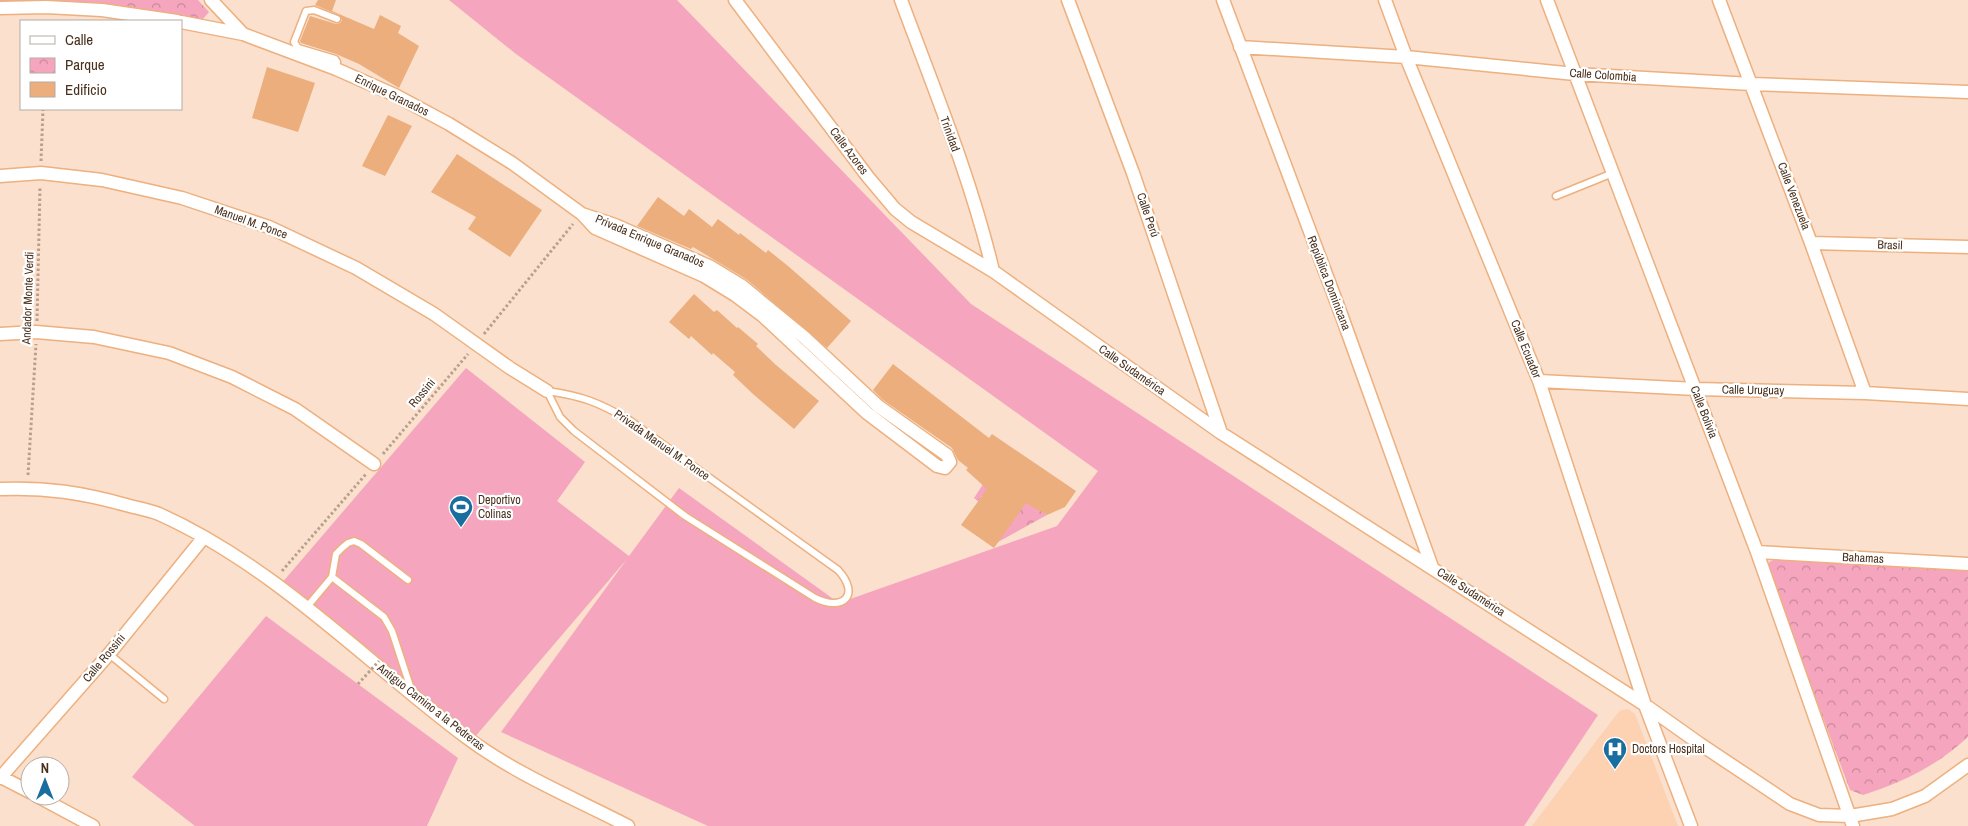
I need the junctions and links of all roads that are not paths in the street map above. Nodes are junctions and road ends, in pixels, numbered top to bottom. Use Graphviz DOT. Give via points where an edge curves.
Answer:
graph roads {
  1 [pos="211,0"];
  2 [pos="735,0"];
  3 [pos="900,0"];
  4 [pos="1068,0"];
  5 [pos="1223,0"];
  6 [pos="1386,0"];
  7 [pos="1547,0"];
  8 [pos="1719,0"];
  9 [pos="0,8"];
  10 [pos="337,19"];
  11 [pos="170,20"];
  12 [pos="182,22"];
  13 [pos="244,34"];
  14 [pos="1240,47"];
  15 [pos="1406,57"];
  16 [pos="336,69"];
  17 [pos="1575,74"];
  18 [pos="1751,84"];
  19 [pos="1968,92"];
  20 [pos="1612,173"];
  21 [pos="0,176"];
  22 [pos="1556,196"];
  23 [pos="582,214"];
  24 [pos="1811,243"];
  25 [pos="1968,247"];
  26 [pos="993,271"];
  27 [pos="0,334"];
  28 [pos="476,344"];
  29 [pos="1539,381"];
  30 [pos="1696,389"];
  31 [pos="547,391"];
  32 [pos="1865,393"];
  33 [pos="1968,399"];
  34 [pos="1221,433"];
  35 [pos="374,464"];
  36 [pos="0,489"];
  37 [pos="204,536"];
  38 [pos="1757,552"];
  39 [pos="1968,564"];
  40 [pos="1432,567"];
  41 [pos="332,576"];
  42 [pos="408,580"];
  43 [pos="306,608"];
  44 [pos="109,654"];
  45 [pos="412,694"];
  46 [pos="164,699"];
  47 [pos="1645,706"];
  48 [pos="1968,765"];
  49 [pos="1,778"];
  50 [pos="20,787"];
  51 [pos="56,806"];
  52 [pos="1852,821"];
  53 [pos="93,826"];
  54 [pos="628,826"];
  55 [pos="1691,826"];
  1 -- 13 [label="street"];
  2 -- 26 [label="street, Calle Azores" via="895,210"];
  3 -- 26 [label="street, Trinidad" via="960,161"];
  4 -- 34 [label="street, Calle Perú" via="1133,173"];
  5 -- 14 [label="street, República Dominicana"];
  6 -- 15 [label="street, Calle Ecuador"];
  7 -- 17 [label="street, Calle Bolivia"];
  8 -- 18 [label="street, Calle Venezuela"];
  9 -- 11 [label="street" via="102,10"];
  10 -- 16 [label="lane" via="314,10 306,11 294,42 298,48 335,59"];
  12 -- 13 [label="street, Enrique Granados"];
  13 -- 16 [label="street, Enrique Granados"];
  14 -- 15 [label="street, Calle Colombia"];
  14 -- 40 [label="street, República Dominicana"];
  15 -- 17 [label="street, Calle Colombia"];
  15 -- 29 [label="street, Calle Ecuador"];
  16 -- 23 [label="street, Enrique Granados" via="450,124 512,163"];
  17 -- 18 [label="street, Calle Colombia"];
  17 -- 20 [label="street, Calle Bolivia"];
  18 -- 19 [label="street, Calle Colombia"];
  18 -- 24 [label="street, Calle Venezuela"];
  20 -- 22 [label="lane"];
  20 -- 30 [label="street, Calle Bolivia"];
  21 -- 28 [label="street, Manuel M. Ponce" via="41,173 102,180 182,198 269,227 356,268 434,314"];
  23 -- 23 [label="street, Privada Enrique Granados" via="595,228 704,276 735,295 763,316 867,413 937,466 948,466 947,455 878,406 797,331 742,286 709,266"];
  24 -- 25 [label="street, Brasil"];
  24 -- 32 [label="street, Calle Venezuela"];
  26 -- 34 [label="street, Calle Sudamérica"];
  27 -- 35 [label="street" via="36,332 94,336 169,353 232,377 295,409"];
  28 -- 31 [label="street, Privada Manuel M. Ponce"];
  29 -- 30 [label="street, Calle Uruguay"];
  29 -- 47 [label="street, Calle Ecuador"];
  30 -- 32 [label="street, Calle Uruguay"];
  30 -- 38 [label="street, Calle Bolivia"];
  31 -- 31 [label="lane, Privada Manuel M. Ponce" via="575,395 602,404 629,420 838,570 847,580 849,591 844,600 836,604 824,603 685,516 574,431 560,417"];
  32 -- 33 [label="street, Calle Uruguay"];
  34 -- 40 [label="street, Calle Sudamérica"];
  36 -- 37 [label="street, Antiguo Camino a la Pedreras" via="28,488 86,494 157,513"];
  37 -- 43 [label="street, Antiguo Camino a la Pedreras"];
  37 -- 44 [label="street, Calle Rossini"];
  38 -- 39 [label="street, Bahamas"];
  38 -- 52 [label="street, Calle Bolivia"];
  40 -- 47 [label="street, Calle Sudamérica"];
  41 -- 42 [label="lane" via="336,554 354,541"];
  41 -- 43 [label="lane"];
  41 -- 45 [label="lane" via="384,617 392,631"];
  43 -- 45 [label="street, Antiguo Camino a la Pedreras"];
  44 -- 46 [label="lane"];
  44 -- 49 [label="street, Calle Rossini"];
  45 -- 54 [label="street, Antiguo Camino a la Pedreras" via="467,738 514,768"];
  47 -- 52 [label="street, Calle Sudamérica" via="1790,804 1818,815"];
  47 -- 55 [label="street, Calle Ecuador"];
  48 -- 52 [label="street, Calle Sudamérica" via="1925,796"];
  49 -- 50 [label="street"];
  51 -- 53 [label="street"];
}
